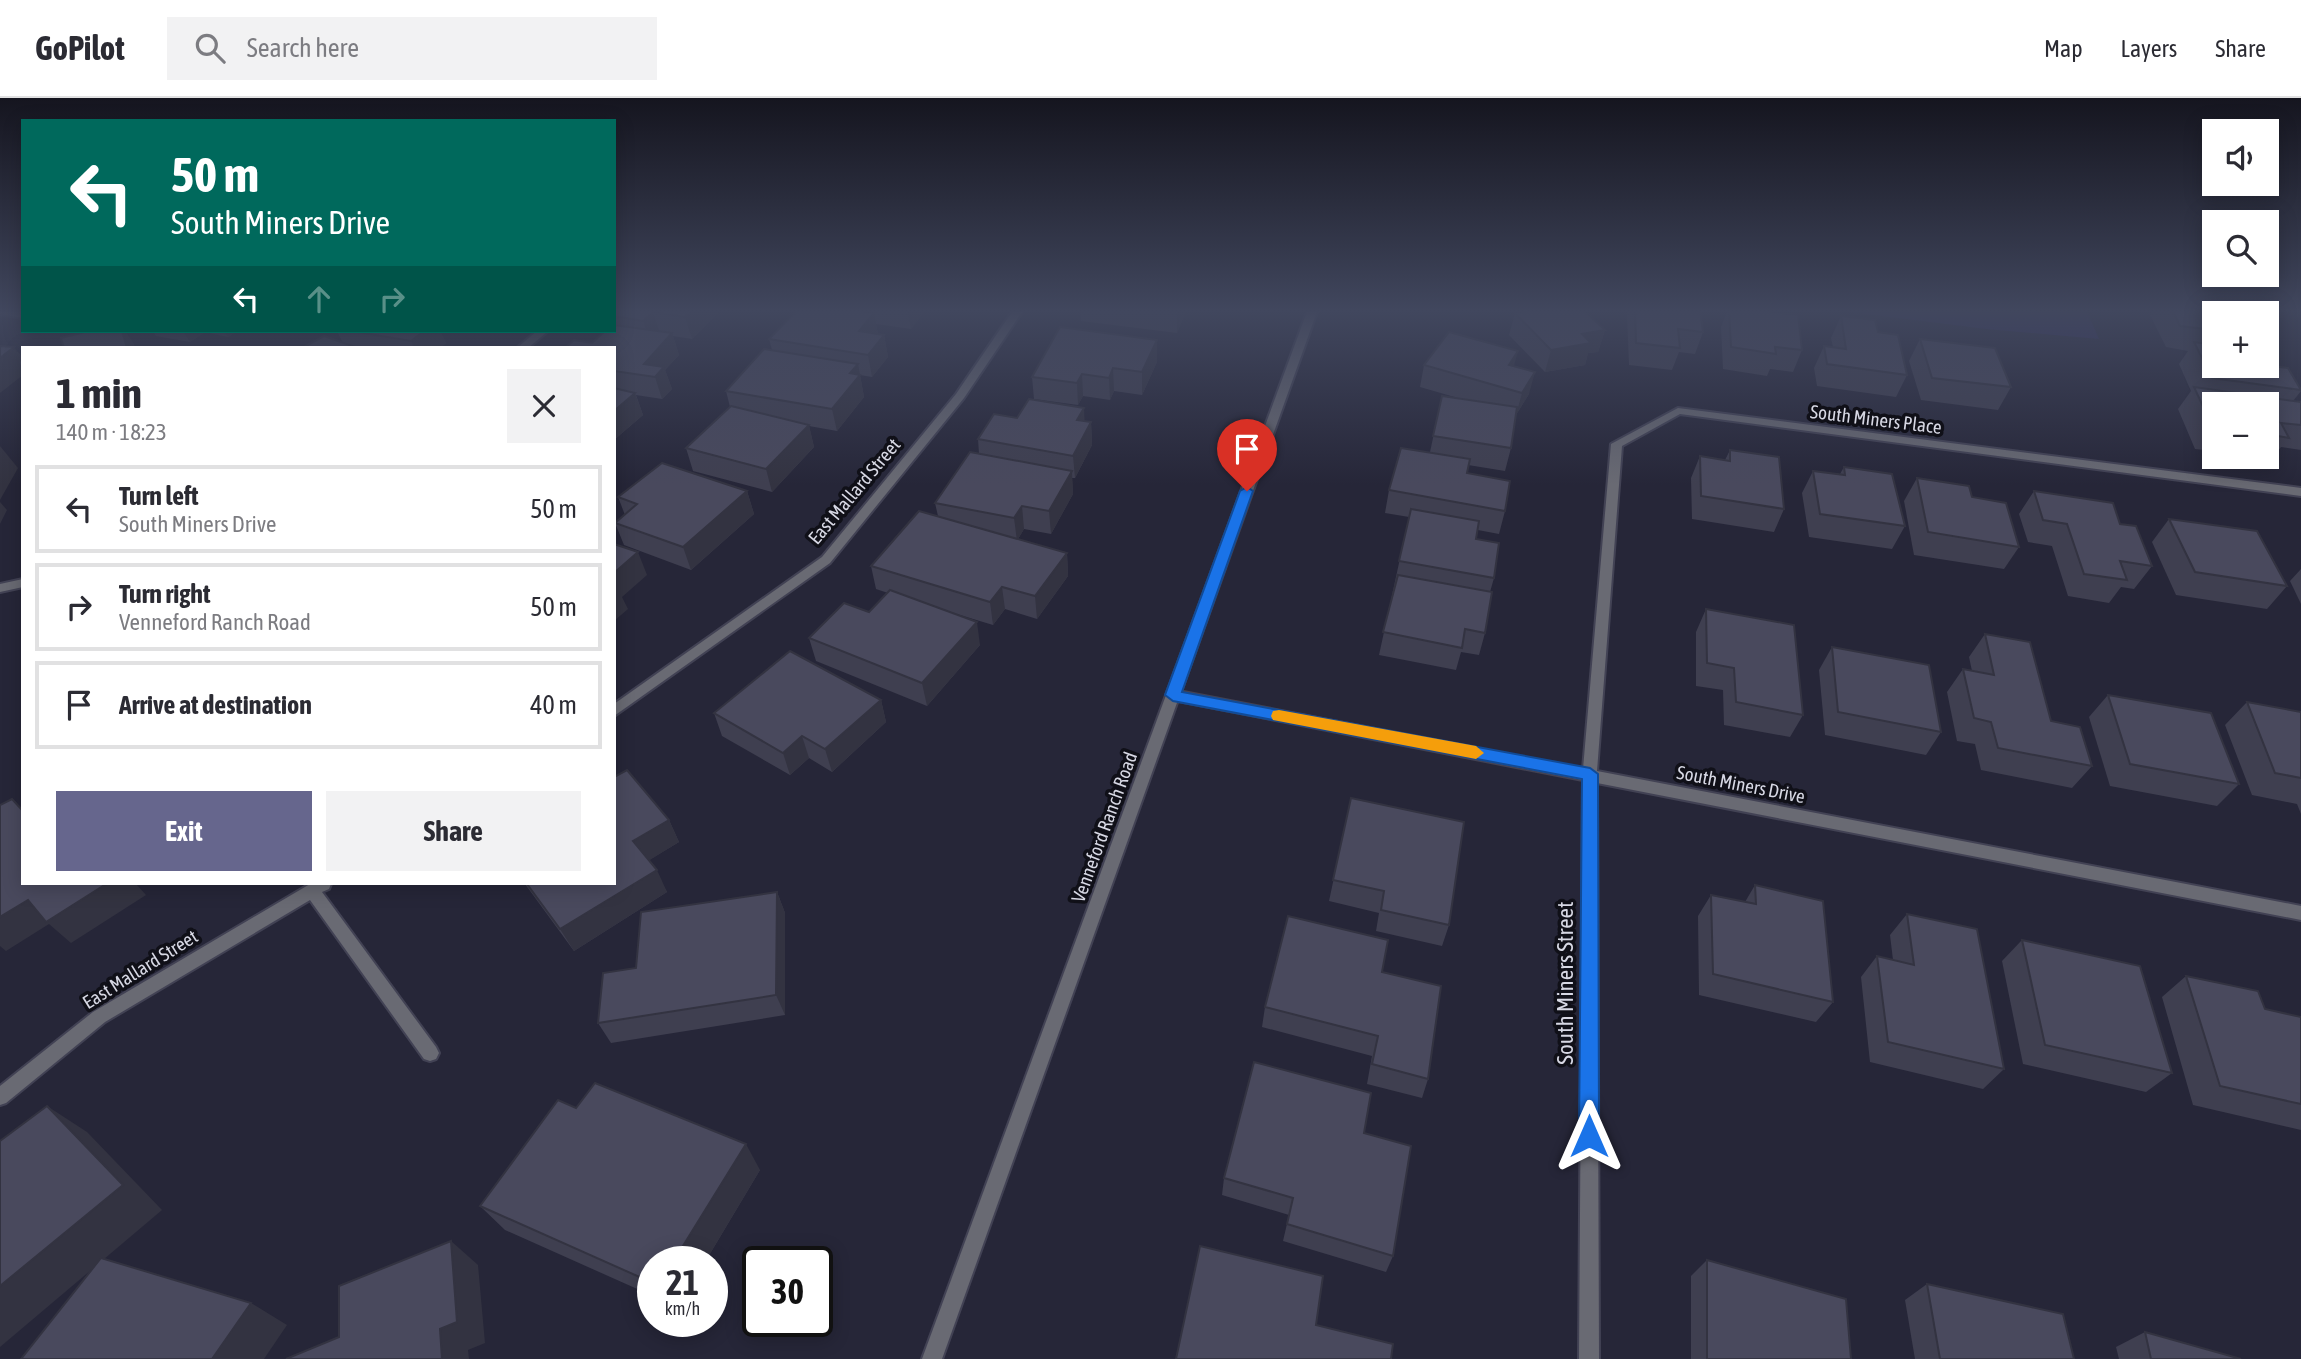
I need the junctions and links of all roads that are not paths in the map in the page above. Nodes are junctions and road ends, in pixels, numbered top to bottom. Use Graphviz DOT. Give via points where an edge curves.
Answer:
graph roads {
  1 [pos="979,368"];
  2 [pos="1292,368"];
  3 [pos="2301,492"];
  4 [pos="21,583"];
  5 [pos="0,588"];
  6 [pos="1173,695"];
  7 [pos="616,710"];
  8 [pos="1590,774"];
  9 [pos="317,887"];
  10 [pos="2301,913"];
  11 [pos="430,1053"];
  12 [pos="0,1097"];
  13 [pos="932,1359"];
  14 [pos="1589,1359"];
  1 -- 7 [label="street, East Mallard Street" via="826,559"];
  2 -- 6 [label="street, Venneford Ranch Road"];
  3 -- 8 [label="street, South Miners Place" via="1678,411 1617,444"];
  4 -- 5 [label="street"];
  6 -- 8 [label="street, South Miners Drive"];
  6 -- 13 [label="street, Venneford Ranch Road"];
  8 -- 10 [label="street, South Miners Drive"];
  8 -- 14 [label="street, South Miners Street"];
  9 -- 11 [label="street, East Mallard Street"];
  9 -- 12 [label="street, East Mallard Street" via="99,1017"];
}
